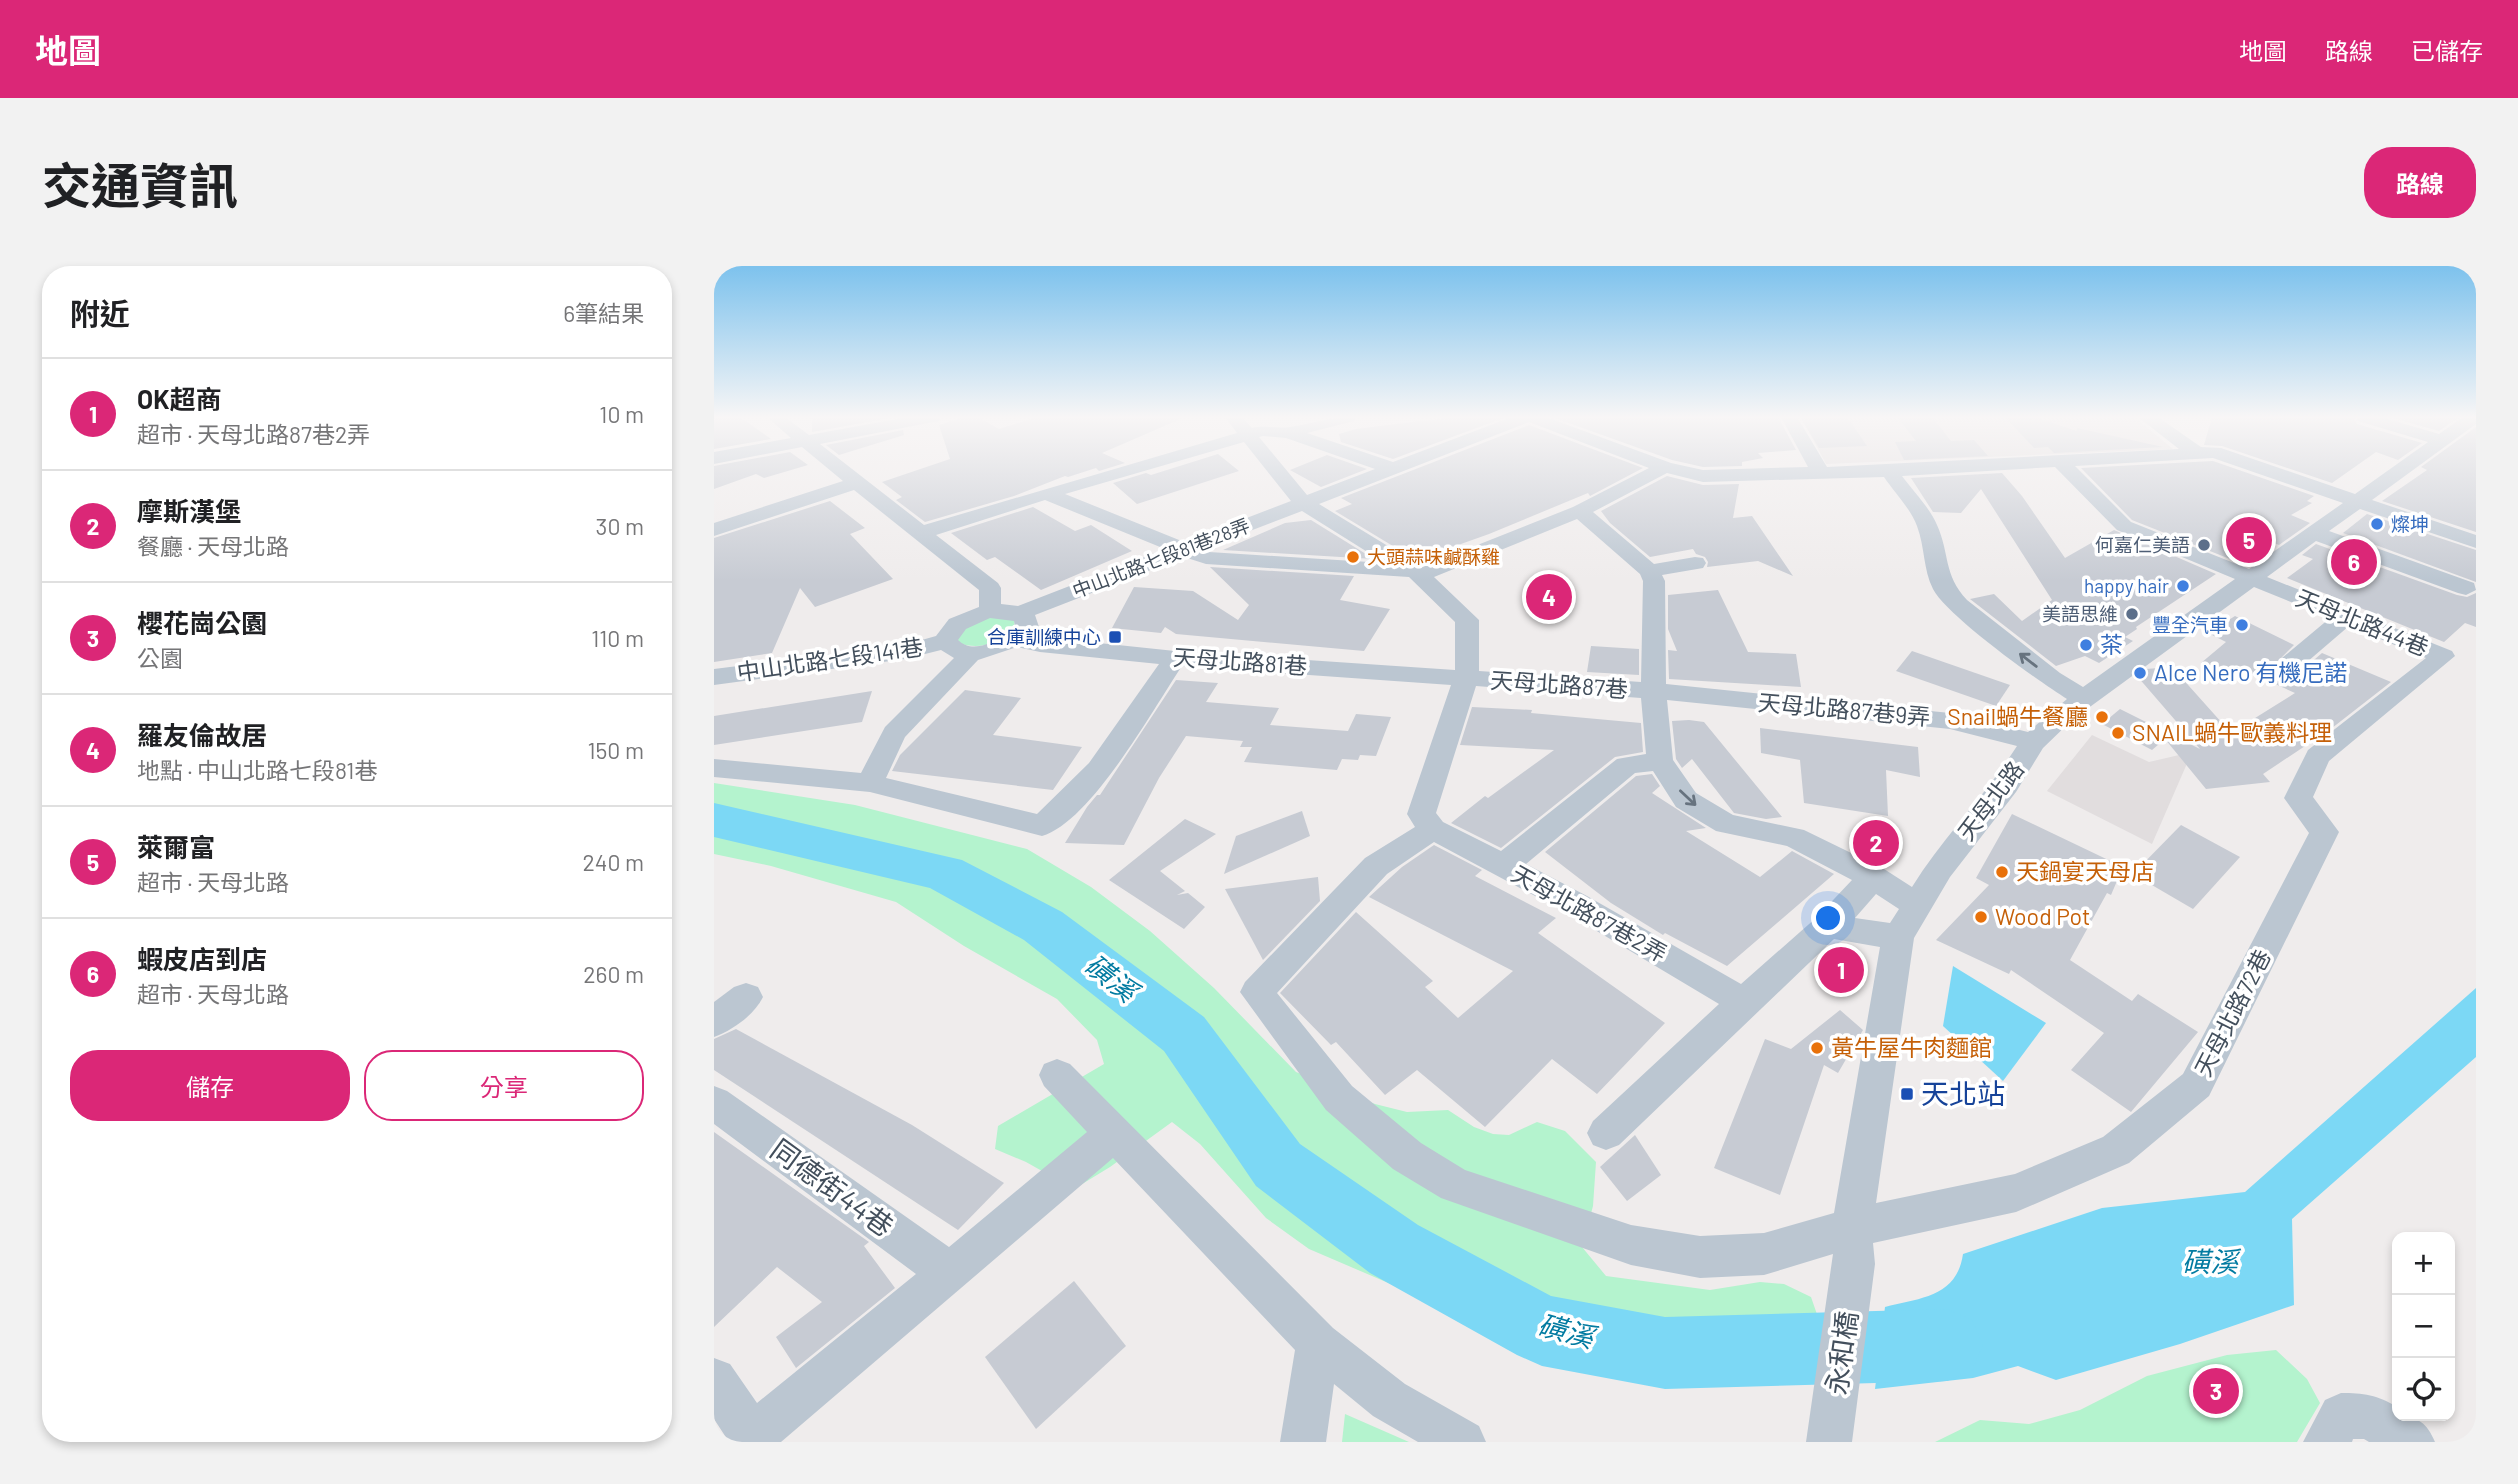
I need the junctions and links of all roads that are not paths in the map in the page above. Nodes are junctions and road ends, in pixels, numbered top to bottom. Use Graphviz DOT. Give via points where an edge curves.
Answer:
graph roads {
  1 [pos="845,472"];
  2 [pos="1104,472"];
  3 [pos="1278,472"];
  4 [pos="1382,472"];
  5 [pos="1658,472"];
  6 [pos="1686,472"];
  7 [pos="1859,472"];
  8 [pos="1890,472"];
  9 [pos="2071,472"];
  10 [pos="2273,472"];
  11 [pos="2395,472"];
  12 [pos="1821,473"];
  13 [pos="858,482"];
  14 [pos="1046,492"];
  15 [pos="2355,500"];
  16 [pos="1303,503"];
  17 [pos="1580,511"];
  18 [pos="714,530"];
  19 [pos="2312,532"];
  20 [pos="920,533"];
  21 [pos="2476,542"];
  22 [pos="1187,549"];
  23 [pos="1695,564"];
  24 [pos="1649,570"];
  25 [pos="1417,573"];
  26 [pos="2250,577"];
  27 [pos="2466,588"];
  28 [pos="990,611"];
  29 [pos="1019,613"];
  30 [pos="2346,615"];
  31 [pos="1016,640"];
  32 [pos="946,641"];
  33 [pos="972,653"];
  34 [pos="1175,658"];
  35 [pos="2291,663"];
  36 [pos="714,677"];
  37 [pos="1466,678"];
  38 [pos="1653,691"];
  39 [pos="2084,699"];
  40 [pos="2033,742"];
  41 [pos="2318,756"];
  42 [pos="1660,761"];
  43 [pos="714,768"];
  44 [pos="870,783"];
  45 [pos="1433,829"];
  46 [pos="1503,866"];
  47 [pos="1873,877"];
  48 [pos="1917,905"];
  49 [pos="1828,926"];
  50 [pos="1898,937"];
  51 [pos="746,997"];
  52 [pos="1744,1002"];
  53 [pos="714,1022"];
  54 [pos="1056,1075"];
  55 [pos="714,1103"];
  56 [pos="1113,1133"];
  57 [pos="1606,1133"];
  58 [pos="1853,1246"];
  59 [pos="950,1273"];
  60 [pos="1318,1343"];
  61 [pos="714,1380"];
  62 [pos="755,1438"];
  63 [pos="1303,1442"];
  64 [pos="1463,1442"];
  65 [pos="1829,1442"];
  66 [pos="2326,1442"];
  67 [pos="2412,1442"];
  1 -- 13 [label="street"];
  2 -- 14 [label="street"];
  3 -- 16 [label="street"];
  4 -- 16 [label="street, 中山北路七段81巷28弄"];
  5 -- 17 [label="street"];
  6 -- 12 [label="street" via="1703,476"];
  7 -- 12 [label="street"];
  39 -- 8 [label="street, one-way" via="2051,678 1945,590 1927,525"];
  9 -- 26 [label="street, 天母北路44巷" via="2124,526"];
  10 -- 15 [label="street"];
  11 -- 15 [label="street, 天母北路"];
  13 -- 18 [label="street"];
  13 -- 20 [label="street"];
  14 -- 20 [label="street"];
  14 -- 22 [label="street"];
  15 -- 19 [label="street, 天母北路"];
  15 -- 21 [label="street"];
  16 -- 22 [label="street, 中山北路七段81巷28弄"];
  16 -- 25 [label="street"];
  17 -- 24 [label="street"];
  17 -- 25 [label="street" via="1430,572"];
  19 -- 26 [label="street, 天母北路"];
  19 -- 27 [label="street"];
  20 -- 28 [label="street" via="989,588"];
  22 -- 25 [label="street" via="1206,558"];
  22 -- 29 [label="street, 中山北路七段81巷28弄"];
  23 -- 24 [label="street"];
  24 -- 38 [label="street" via="1654,581"];
  25 -- 37 [label="street" via="1467,620"];
  26 -- 30 [label="street, 天母北路44巷"];
  26 -- 39 [label="street, 天母北路"];
  28 -- 29 [label="street"];
  28 -- 32 [label="street" via="959,623"];
  29 -- 31 [label="street" via="1027,627"];
  30 -- 35 [label="street"];
  30 -- 41 [label="street, 天母北路44巷" via="2443,656"];
  31 -- 33 [label="street"];
  31 -- 34 [label="street, 天母北路81巷"];
  32 -- 33 [label="street" via="954,650"];
  32 -- 36 [label="street, 中山北路七段141巷" via="905,652"];
  33 -- 44 [label="street" via="894,733"];
  34 -- 37 [label="street, 天母北路81巷"];
  34 -- 44 [label="street" via="1096,773 1062,812 1042,826"];
  37 -- 38 [label="street, 天母北路87巷"];
  37 -- 45 [label="street" via="1421,814"];
  38 -- 40 [label="street, 天母北路87巷9弄" via="1950,721"];
  38 -- 42 [label="street"];
  39 -- 40 [label="street, 天母北路"];
  40 -- 48 [label="street, 天母北路"];
  41 -- 58 [label="street, 天母北路72巷" via="2298,798 2324,832 2196,1085 2116,1150 2016,1193"];
  42 -- 46 [label="street" via="1627,765"];
  42 -- 47 [label="street, one-way" via="1686,800 1726,824 1794,837"];
  43 -- 44 [label="street"];
  45 -- 46 [label="street, 天母北路87巷2弄"];
  45 -- 58 [label="street" via="1376,866 1257,992 1339,1098 1407,1156 1455,1185 1631,1245 1700,1257"];
  46 -- 52 [label="street, 天母北路87巷2弄"];
  47 -- 48 [label="street"];
  47 -- 49 [label="street"];
  48 -- 50 [label="street, 天母北路"];
  49 -- 50 [label="street"];
  49 -- 52 [label="street"];
  50 -- 58 [label="street, 天母北路"];
  51 -- 53 [label="street"];
  52 -- 57 [label="street"];
  54 -- 56 [label="street"];
  55 -- 59 [label="street, 同德街44巷"];
  56 -- 59 [label="street"];
  56 -- 60 [label="street"];
  58 -- 65 [label="street, 永和橋"];
  59 -- 62 [label="street"];
  60 -- 63 [label="street"];
  60 -- 64 [label="street" via="1390,1400"];
  61 -- 62 [label="street"];
  66 -- 67 [label="street" via="2341,1416 2370,1416"];
}
